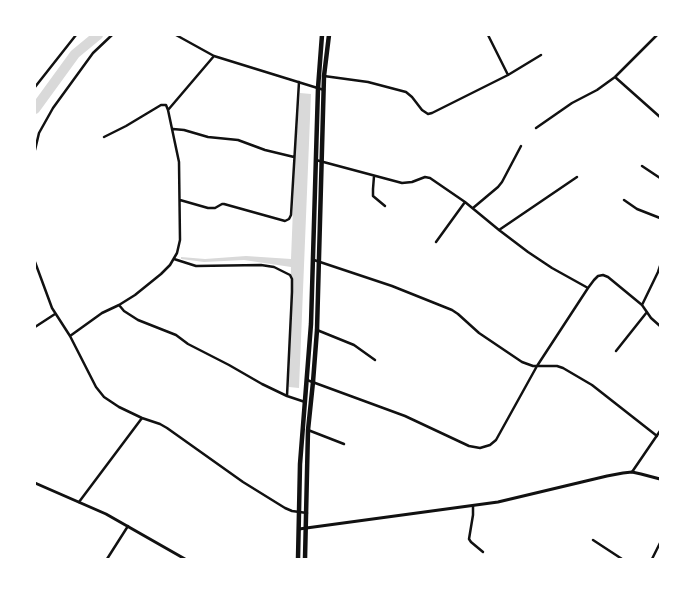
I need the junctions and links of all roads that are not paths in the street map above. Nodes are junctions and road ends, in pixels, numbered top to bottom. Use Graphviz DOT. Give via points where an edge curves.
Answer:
graph roads {
  1 [pos="76,35"];
  2 [pos="112,35"];
  3 [pos="176,35"];
  4 [pos="322,35"];
  5 [pos="329,35"];
  6 [pos="488,35"];
  7 [pos="657,35"];
  8 [pos="541,55"];
  9 [pos="214,56"];
  10 [pos="318,75"];
  11 [pos="508,75"];
  12 [pos="324,76"];
  13 [pos="615,77"];
  14 [pos="299,82"];
  15 [pos="35,87"];
  16 [pos="318,88"];
  17 [pos="324,90"];
  18 [pos="168,110"];
  19 [pos="660,117"];
  20 [pos="536,128"];
  21 [pos="172,129"];
  22 [pos="104,137"];
  23 [pos="521,146"];
  24 [pos="35,150"];
  25 [pos="294,157"];
  26 [pos="316,160"];
  27 [pos="322,162"];
  28 [pos="642,166"];
  29 [pos="374,176"];
  30 [pos="576,177"];
  31 [pos="660,178"];
  32 [pos="180,200"];
  33 [pos="624,200"];
  34 [pos="465,202"];
  35 [pos="386,206"];
  36 [pos="473,208"];
  37 [pos="660,218"];
  38 [pos="499,230"];
  39 [pos="436,242"];
  40 [pos="174,259"];
  41 [pos="314,260"];
  42 [pos="35,262"];
  43 [pos="320,262"];
  44 [pos="660,266"];
  45 [pos="588,288"];
  46 [pos="119,305"];
  47 [pos="642,305"];
  48 [pos="647,312"];
  49 [pos="55,314"];
  50 [pos="660,326"];
  51 [pos="35,328"];
  52 [pos="317,330"];
  53 [pos="70,336"];
  54 [pos="616,351"];
  55 [pos="375,360"];
  56 [pos="537,366"];
  57 [pos="307,380"];
  58 [pos="313,382"];
  59 [pos="287,396"];
  60 [pos="305,402"];
  61 [pos="311,404"];
  62 [pos="142,418"];
  63 [pos="302,427"];
  64 [pos="308,430"];
  65 [pos="660,431"];
  66 [pos="656,436"];
  67 [pos="344,444"];
  68 [pos="632,472"];
  69 [pos="660,479"];
  70 [pos="35,483"];
  71 [pos="79,502"];
  72 [pos="474,506"];
  73 [pos="300,512"];
  74 [pos="307,513"];
  75 [pos="128,526"];
  76 [pos="307,528"];
  77 [pos="299,529"];
  78 [pos="593,540"];
  79 [pos="660,543"];
  80 [pos="483,552"];
  81 [pos="108,559"];
  82 [pos="185,559"];
  83 [pos="298,559"];
  84 [pos="305,559"];
  85 [pos="622,559"];
  86 [pos="652,559"];
  1 -- 15 [label="street"];
  2 -- 24 [label="street" via="93,53 53,108 41,128"];
  3 -- 9 [label="street"];
  4 -- 10 [label="highway"];
  5 -- 12 [label="highway"];
  6 -- 11 [label="street"];
  7 -- 13 [label="street"];
  8 -- 11 [label="street"];
  9 -- 14 [label="street"];
  9 -- 18 [label="street"];
  10 -- 12 [label="street"];
  10 -- 16 [label="highway"];
  11 -- 12 [label="street" via="432,114 422,110 406,92 368,82"];
  12 -- 17 [label="highway"];
  13 -- 19 [label="street"];
  13 -- 20 [label="street"];
  14 -- 16 [label="street"];
  14 -- 25 [label="street"];
  16 -- 17 [label="street"];
  16 -- 26 [label="highway"];
  17 -- 27 [label="highway"];
  18 -- 21 [label="street"];
  18 -- 22 [label="street" via="166,105 161,105"];
  21 -- 25 [label="street" via="238,140"];
  21 -- 32 [label="street" via="179,162"];
  23 -- 36 [label="street" via="502,182"];
  25 -- 32 [label="street" via="291,215 287,220 224,204 208,208"];
  26 -- 27 [label="street"];
  26 -- 41 [label="highway"];
  27 -- 29 [label="street"];
  27 -- 43 [label="highway"];
  28 -- 31 [label="street"];
  29 -- 34 [label="street" via="402,183 430,178"];
  29 -- 35 [label="street" via="374,196"];
  30 -- 38 [label="street"];
  32 -- 40 [label="street" via="180,246"];
  33 -- 37 [label="street"];
  34 -- 36 [label="street"];
  34 -- 39 [label="street"];
  36 -- 38 [label="street"];
  38 -- 45 [label="street" via="552,268"];
  40 -- 46 [label="street" via="161,274"];
  40 -- 59 [label="street" via="196,266 261,265 290,274"];
  41 -- 43 [label="street"];
  41 -- 57 [label="highway"];
  42 -- 49 [label="street"];
  43 -- 52 [label="highway"];
  43 -- 56 [label="street" via="452,310 514,357"];
  44 -- 47 [label="street"];
  45 -- 47 [label="street" via="598,276 603,275"];
  45 -- 56 [label="street"];
  46 -- 53 [label="street"];
  46 -- 59 [label="street" via="138,320 176,335"];
  47 -- 48 [label="street"];
  48 -- 50 [label="street"];
  48 -- 54 [label="street"];
  49 -- 51 [label="street"];
  49 -- 53 [label="street"];
  52 -- 55 [label="street" via="354,346"];
  52 -- 58 [label="highway"];
  53 -- 62 [label="street" via="100,393"];
  56 -- 58 [label="street" via="496,440 480,448"];
  56 -- 66 [label="street" via="557,366 592,385"];
  57 -- 58 [label="street"];
  57 -- 60 [label="highway"];
  58 -- 61 [label="highway"];
  59 -- 60 [label="street"];
  60 -- 61 [label="street"];
  60 -- 63 [label="highway"];
  61 -- 64 [label="highway"];
  62 -- 71 [label="street"];
  62 -- 73 [label="street" via="167,428 276,503"];
  63 -- 64 [label="street"];
  63 -- 73 [label="highway"];
  64 -- 67 [label="street"];
  64 -- 74 [label="highway"];
  65 -- 66 [label="street"];
  66 -- 68 [label="street"];
  68 -- 69 [label="street"];
  68 -- 72 [label="street"];
  70 -- 71 [label="street"];
  71 -- 75 [label="street"];
  72 -- 76 [label="street"];
  72 -- 80 [label="street" via="469,539"];
  73 -- 74 [label="street"];
  73 -- 77 [label="highway"];
  74 -- 76 [label="highway"];
  75 -- 81 [label="street"];
  75 -- 82 [label="street"];
  76 -- 77 [label="street"];
  76 -- 84 [label="highway"];
  77 -- 83 [label="highway"];
  78 -- 85 [label="street"];
  79 -- 86 [label="street"];
}
